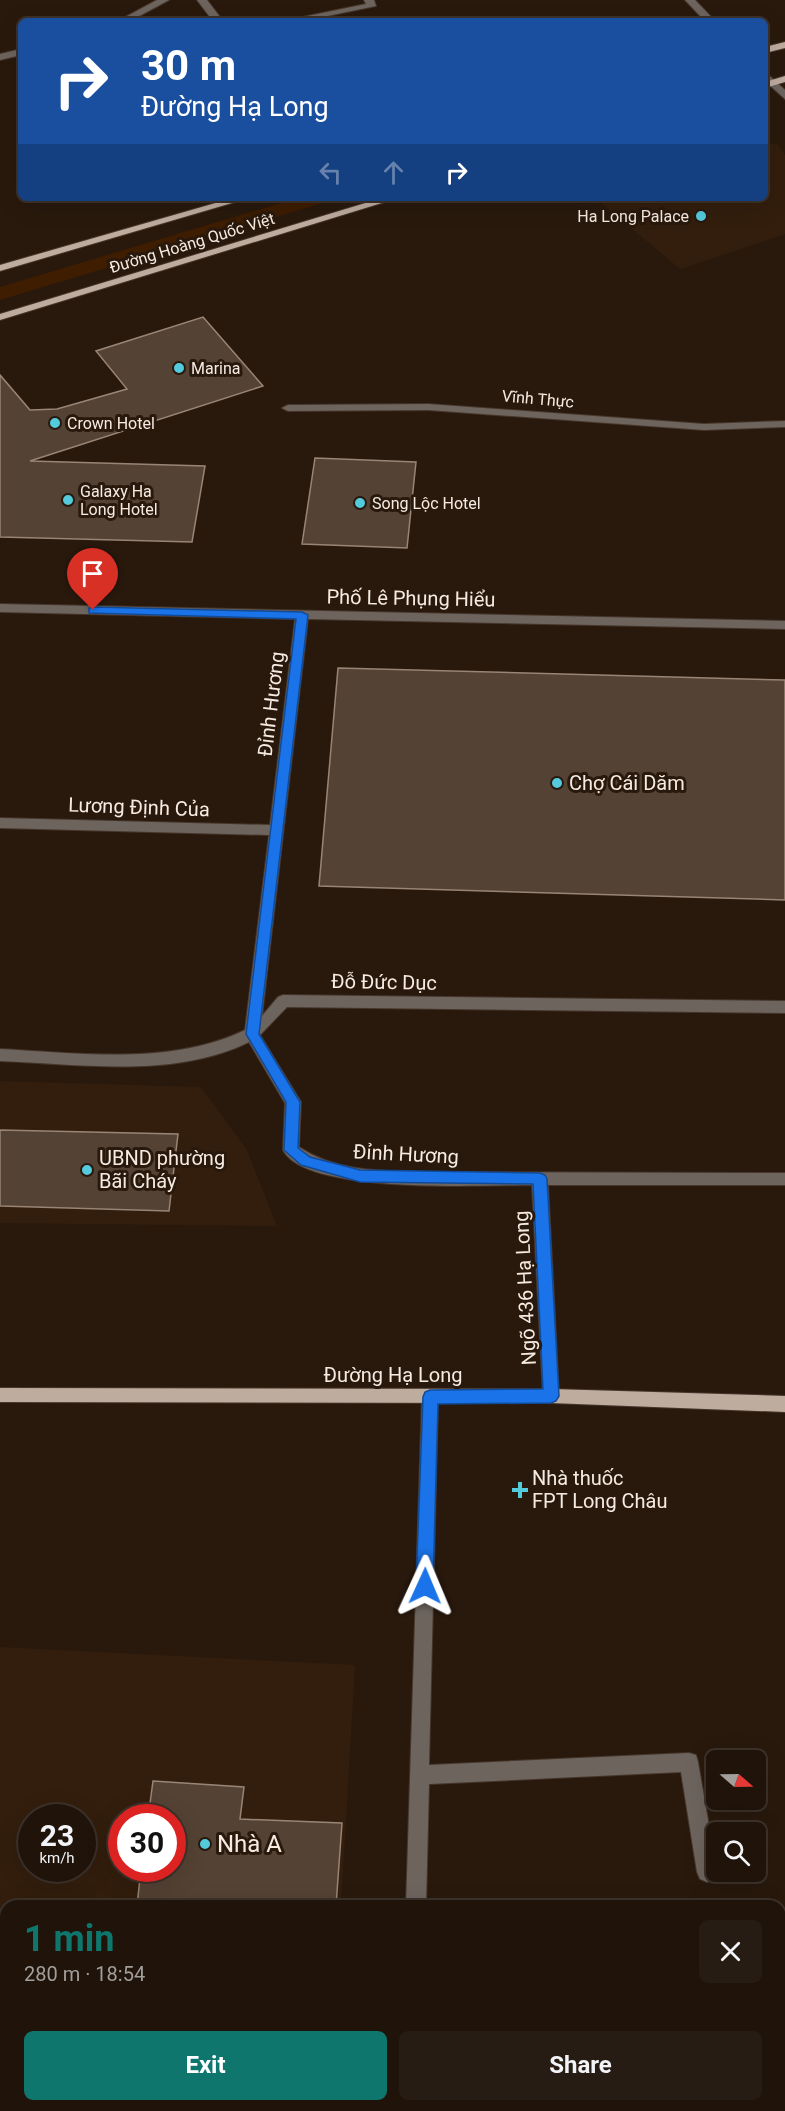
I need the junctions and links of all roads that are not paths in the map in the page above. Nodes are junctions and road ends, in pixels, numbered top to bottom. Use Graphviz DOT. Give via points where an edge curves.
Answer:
graph roads {
  1 [pos="164,0"];
  2 [pos="202,0"];
  3 [pos="369,0"];
  4 [pos="690,0"];
  5 [pos="129,18"];
  6 [pos="216,18"];
  7 [pos="305,18"];
  8 [pos="707,18"];
  9 [pos="785,45"];
  10 [pos="768,49"];
  11 [pos="18,53"];
  12 [pos="0,57"];
  13 [pos="785,79"];
  14 [pos="769,84"];
  15 [pos="785,96"];
  16 [pos="234,201"];
  17 [pos="383,201"];
  18 [pos="0,268"];
  19 [pos="0,317"];
  20 [pos="288,408"];
  21 [pos="785,424"];
  22 [pos="0,608"];
  23 [pos="302,615"];
  24 [pos="785,625"];
  25 [pos="0,823"];
  26 [pos="276,830"];
  27 [pos="785,1007"];
  28 [pos="252,1034"];
  29 [pos="0,1055"];
  30 [pos="540,1179"];
  31 [pos="785,1179"];
  32 [pos="0,1395"];
  33 [pos="551,1396"];
  34 [pos="430,1397"];
  35 [pos="785,1404"];
  36 [pos="419,1775"];
  37 [pos="706,1866"];
  38 [pos="416,1900"];
  1 -- 5 [label="street"];
  2 -- 6 [label="street"];
  3 -- 7 [label="street" via="371,6"];
  4 -- 8 [label="street"];
  9 -- 10 [label="main road"];
  11 -- 12 [label="street"];
  13 -- 14 [label="main road"];
  14 -- 15 [label="street"];
  16 -- 18 [label="main road, Đường Hoàng Quốc Việt"];
  17 -- 19 [label="main road, Đường Hoàng Quốc Việt"];
  20 -- 21 [label="street, Vĩnh Thực" via="428,407 704,427"];
  22 -- 23 [label="street, Phố Lê Phụng Hiểu"];
  23 -- 24 [label="street, Phố Lê Phụng Hiểu"];
  23 -- 26 [label="street, Đỉnh Hương"];
  25 -- 26 [label="street, Lương Định Của"];
  26 -- 28 [label="street, Đỉnh Hương"];
  27 -- 28 [label="street, Đỗ Đức Dục" via="283,1001"];
  28 -- 29 [label="street, Đỗ Đức Dục" via="216,1051 149,1059"];
  28 -- 30 [label="street, Đỉnh Hương" via="293,1102 291,1150 306,1161 360,1176"];
  30 -- 31 [label="street, Đỉnh Hương"];
  30 -- 33 [label="street, Ngõ 436 Hạ Long"];
  32 -- 34 [label="main road, Đường Hạ Long"];
  33 -- 34 [label="main road, Đường Hạ Long"];
  33 -- 35 [label="main road, Đường Hạ Long"];
  34 -- 36 [label="street"];
  36 -- 37 [label="street" via="689,1762"];
  36 -- 38 [label="street"];
}
